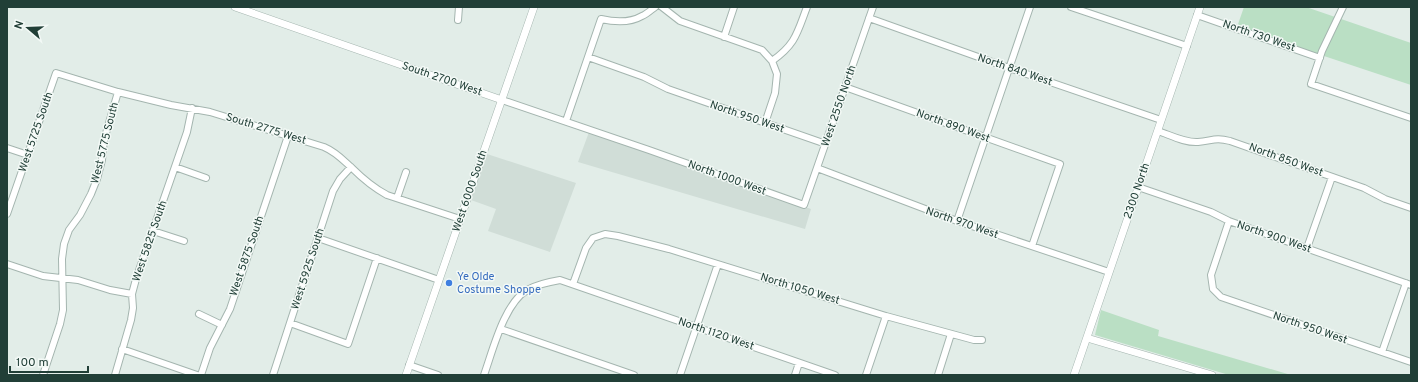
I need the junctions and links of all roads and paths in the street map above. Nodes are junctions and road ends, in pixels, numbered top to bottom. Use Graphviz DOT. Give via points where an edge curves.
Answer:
graph roads {
  1 [pos="235,7"];
  2 [pos="459,7"];
  3 [pos="534,7"];
  4 [pos="655,7"];
  5 [pos="662,7"];
  6 [pos="734,7"];
  7 [pos="807,7"];
  8 [pos="873,7"];
  9 [pos="1030,7"];
  10 [pos="1070,7"];
  11 [pos="1200,7"];
  12 [pos="1343,7"];
  13 [pos="1197,14"];
  14 [pos="869,18"];
  15 [pos="458,20"];
  16 [pos="724,37"];
  17 [pos="1187,46"];
  18 [pos="588,57"];
  19 [pos="1320,58"];
  20 [pos="772,60"];
  21 [pos="1009,68"];
  22 [pos="56,73"];
  23 [pos="845,87"];
  24 [pos="118,92"];
  25 [pos="502,100"];
  26 [pos="192,108"];
  27 [pos="1411,118"];
  28 [pos="1161,120"];
  29 [pos="566,121"];
  30 [pos="765,123"];
  31 [pos="1158,131"];
  32 [pos="288,136"];
  33 [pos="985,137"];
  34 [pos="826,144"];
  35 [pos="7,148"];
  36 [pos="649,150"];
  37 [pos="28,155"];
  38 [pos="175,167"];
  39 [pos="351,167"];
  40 [pos="817,168"];
  41 [pos="406,172"];
  42 [pos="1332,177"];
  43 [pos="206,178"];
  44 [pos="1138,187"];
  45 [pos="397,198"];
  46 [pos="804,205"];
  47 [pos="1411,208"];
  48 [pos="7,214"];
  49 [pos="460,219"];
  50 [pos="957,221"];
  51 [pos="1229,221"];
  52 [pos="153,231"];
  53 [pos="318,238"];
  54 [pos="184,241"];
  55 [pos="1032,246"];
  56 [pos="1307,248"];
  57 [pos="377,258"];
  58 [pos="7,264"];
  59 [pos="718,264"];
  60 [pos="1109,272"];
  61 [pos="62,278"];
  62 [pos="439,280"];
  63 [pos="573,284"];
  64 [pos="1408,284"];
  65 [pos="132,294"];
  66 [pos="199,314"];
  67 [pos="886,316"];
  68 [pos="290,323"];
  69 [pos="222,325"];
  70 [pos="696,327"];
  71 [pos="501,329"];
  72 [pos="952,334"];
  73 [pos="1086,338"];
  74 [pos="982,340"];
  75 [pos="122,349"];
  76 [pos="1382,352"];
  77 [pos="1411,362"];
  78 [pos="799,363"];
  79 [pos="409,365"];
  80 [pos="43,375"];
  81 [pos="115,375"];
  82 [pos="197,375"];
  83 [pos="201,375"];
  84 [pos="273,375"];
  85 [pos="406,375"];
  86 [pos="438,375"];
  87 [pos="484,375"];
  88 [pos="634,375"];
  89 [pos="680,375"];
  90 [pos="795,375"];
  91 [pos="835,375"];
  92 [pos="866,375"];
  93 [pos="938,375"];
  94 [pos="1074,375"];
  95 [pos="1212,375"];
  1 -- 25 [label="street, South 2700 West"];
  2 -- 15 [label="street"];
  3 -- 25 [label="street, West 6000 South"];
  4 -- 18 [label="street" via="641,17 628,20 612,22 601,19"];
  5 -- 16 [label="street" via="680,21"];
  6 -- 16 [label="street"];
  7 -- 20 [label="street" via="790,47"];
  8 -- 14 [label="street, West 2550 North"];
  9 -- 21 [label="street"];
  10 -- 17 [label="street"];
  11 -- 13 [label="street, 2300 North"];
  12 -- 19 [label="street"];
  13 -- 17 [label="street, 2300 North"];
  13 -- 19 [label="street, North 730 West"];
  14 -- 21 [label="street, North 840 West"];
  14 -- 23 [label="street, West 2550 North"];
  16 -- 20 [label="street" via="762,50"];
  17 -- 28 [label="street, 2300 North"];
  18 -- 29 [label="street"];
  18 -- 30 [label="street, North 950 West" via="644,77 668,90"];
  19 -- 27 [label="street" via="1311,84"];
  20 -- 30 [label="street" via="777,74 775,93"];
  21 -- 28 [label="street, North 840 West"];
  21 -- 33 [label="street"];
  22 -- 24 [label="street, South 2775 West"];
  22 -- 37 [label="street, West 5725 South"];
  23 -- 33 [label="street, North 890 West"];
  23 -- 34 [label="street, West 2550 North"];
  24 -- 26 [label="street, South 2775 West"];
  24 -- 61 [label="street, West 5775 South" via="104,140 97,179 64,244"];
  25 -- 29 [label="street, South 2700 West"];
  25 -- 49 [label="street, West 6000 South"];
  26 -- 32 [label="street, South 2775 West"];
  26 -- 38 [label="street, West 5825 South"];
  28 -- 31 [label="street, 2300 North"];
  29 -- 36 [label="street, South 2700 West"];
  30 -- 34 [label="street, North 950 West"];
  31 -- 42 [label="street, North 850 West" via="1187,141 1198,142 1219,138"];
  31 -- 44 [label="street, 2300 North"];
  32 -- 39 [label="street, South 2775 West" via="332,150"];
  32 -- 69 [label="street, West 5875 South" via="230,309"];
  33 -- 50 [label="street"];
  33 -- 55 [label="street, North 890 West" via="1060,164"];
  34 -- 40 [label="street, West 2550 North"];
  35 -- 37 [label="street"];
  36 -- 46 [label="street, North 1000 West"];
  37 -- 48 [label="street, West 5725 South"];
  38 -- 43 [label="street"];
  38 -- 52 [label="street, West 5825 South"];
  39 -- 45 [label="street, South 2775 West" via="376,189"];
  39 -- 53 [label="street, West 5925 South" via="333,191"];
  40 -- 46 [label="street, West 2550 North"];
  40 -- 50 [label="street, North 970 West"];
  41 -- 45 [label="street"];
  42 -- 47 [label="street, North 850 West"];
  42 -- 56 [label="street"];
  44 -- 51 [label="street, North 900 West" via="1211,212"];
  44 -- 60 [label="street, 2300 North"];
  45 -- 49 [label="street, South 2775 West"];
  49 -- 62 [label="street, West 6000 South"];
  50 -- 55 [label="street, North 970 West"];
  51 -- 56 [label="street, North 900 West"];
  51 -- 76 [label="street, North 950 West" via="1211,275 1213,289 1221,297"];
  52 -- 54 [label="street"];
  52 -- 65 [label="street, West 5825 South"];
  53 -- 57 [label="street"];
  53 -- 68 [label="street, West 5925 South"];
  55 -- 60 [label="street, North 970 West"];
  56 -- 64 [label="street, North 900 West"];
  57 -- 62 [label="street"];
  57 -- 68 [label="street" via="348,344"];
  58 -- 61 [label="street" via="43,276"];
  59 -- 63 [label="street, North 1050 West" via="669,248 605,234 593,238 586,248"];
  59 -- 67 [label="street, North 1050 West"];
  59 -- 70 [label="street"];
  60 -- 73 [label="street, 2300 North"];
  61 -- 65 [label="street"];
  61 -- 80 [label="street, West 5775 South" via="63,310"];
  62 -- 79 [label="street, West 6000 South"];
  63 -- 70 [label="street, North 1120 West"];
  63 -- 71 [label="street, North 1120 West" via="560,280 542,283 526,291 514,302 504,318"];
  64 -- 76 [label="street"];
  65 -- 75 [label="street, West 5825 South" via="132,314"];
  66 -- 69 [label="street"];
  67 -- 72 [label="street, North 1050 West"];
  67 -- 92 [label="street"];
  68 -- 84 [label="street, West 5925 South"];
  69 -- 83 [label="street, West 5875 South" via="210,348"];
  70 -- 78 [label="street, North 1120 West"];
  70 -- 89 [label="street"];
  71 -- 87 [label="street"];
  71 -- 88 [label="street"];
  72 -- 74 [label="street, North 1050 West"];
  72 -- 93 [label="street"];
  73 -- 94 [label="street, 2300 North"];
  73 -- 95 [label="street"];
  75 -- 81 [label="street, West 5825 South"];
  75 -- 82 [label="street"];
  76 -- 77 [label="street, North 950 West"];
  78 -- 90 [label="street"];
  78 -- 91 [label="street, North 1120 West"];
  79 -- 85 [label="street, West 6000 South"];
  79 -- 86 [label="street"];
}
